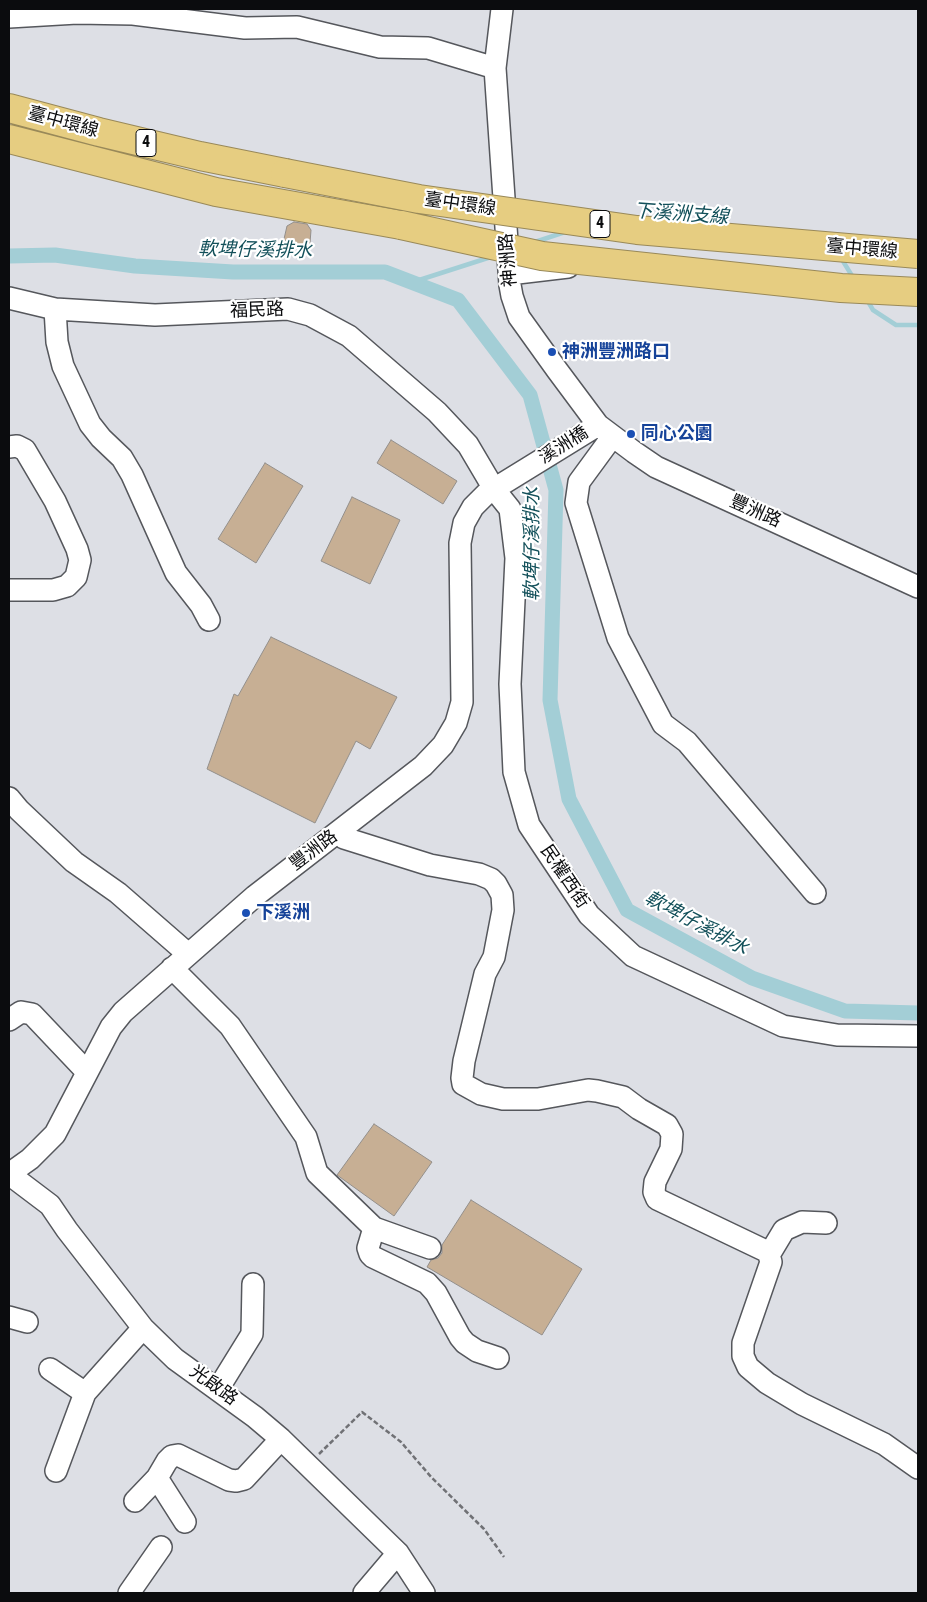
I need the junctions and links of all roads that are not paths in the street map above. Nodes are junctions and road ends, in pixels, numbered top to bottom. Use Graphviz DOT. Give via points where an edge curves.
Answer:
graph roads {
  1 [pos="502,9"];
  2 [pos="9,16"];
  3 [pos="495,68"];
  4 [pos="9,108"];
  5 [pos="9,139"];
  6 [pos="285,172"];
  7 [pos="401,225"];
  8 [pos="918,236"];
  9 [pos="918,254"];
  10 [pos="509,274"];
  11 [pos="918,278"];
  12 [pos="918,292"];
  13 [pos="9,298"];
  14 [pos="55,309"];
  15 [pos="598,432"];
  16 [pos="9,447"];
  17 [pos="499,486"];
  18 [pos="918,587"];
  19 [pos="9,590"];
  20 [pos="209,620"];
  21 [pos="9,798"];
  22 [pos="339,832"];
  23 [pos="815,893"];
  24 [pos="188,954"];
  25 [pos="172,968"];
  26 [pos="9,1020"];
  27 [pos="918,1036"];
  28 [pos="87,1072"];
  29 [pos="9,1174"];
  30 [pos="826,1223"];
  31 [pos="374,1228"];
  32 [pos="430,1248"];
  33 [pos="769,1254"];
  34 [pos="253,1284"];
  35 [pos="143,1328"];
  36 [pos="498,1358"];
  37 [pos="50,1368"];
  38 [pos="218,1389"];
  39 [pos="85,1393"];
  40 [pos="281,1439"];
  41 [pos="918,1468"];
  42 [pos="56,1471"];
  43 [pos="157,1478"];
  44 [pos="135,1501"];
  45 [pos="185,1522"];
  46 [pos="162,1547"];
  47 [pos="398,1553"];
  48 [pos="129,1593"];
  49 [pos="364,1593"];
  50 [pos="424,1593"];
  1 -- 3 [label="street, 神洲路"];
  2 -- 3 [label="street" via="133,14 245,28 297,27 380,47 428,48"];
  3 -- 10 [label="street, 神洲路"];
  4 -- 6 [label="highway, 臺中環線 / 4" via="135,141"];
  5 -- 7 [label="highway, 臺中環線 / 4" via="216,192"];
  6 -- 8 [label="highway, bridge" via="628,210"];
  6 -- 9 [label="highway, 臺中環線 / 4, bridge" via="419,199 636,230"];
  7 -- 11 [label="highway, 臺中環線 / 4, bridge" via="854,274"];
  7 -- 12 [label="highway, bridge" via="542,256 841,288"];
  10 -- 12 [label="street, bridge" via="563,266 848,290"];
  10 -- 15 [label="street, 神洲路" via="512,296 524,325"];
  13 -- 14 [label="street, 福民路"];
  14 -- 17 [label="street, 福民路" via="155,315 288,309 310,315 349,336 437,412 468,445"];
  14 -- 20 [label="street" via="57,342 63,366 90,424 122,458 176,573 201,604"];
  15 -- 17 [label="street, 溪洲橋"];
  15 -- 18 [label="street, 豐洲路" via="656,467"];
  15 -- 23 [label="street" via="579,482 576,503 618,638 663,724 687,742"];
  16 -- 19 [label="street" via="25,450 55,502 78,549 80,560 76,577 67,586 53,590"];
  17 -- 22 [label="street, 豐洲路" via="479,500 468,514 460,543 462,702 456,723 434,757"];
  17 -- 27 [label="street, 民權西街" via="510,509 516,558 510,684 514,772 529,825 589,915 633,956 783,1026 837,1035"];
  21 -- 24 [label="street" via="74,862 118,893"];
  22 -- 24 [label="street, 豐洲路" via="255,896"];
  22 -- 33 [label="street" via="344,838 430,865 478,874 491,879 499,889 504,901 503,910 494,957 485,974 464,1061 462,1078 466,1087 503,1099 538,1099 588,1090 623,1098 667,1125 672,1134 671,1149 654,1187 657,1199"];
  24 -- 25 [label="street, 豐洲路"];
  25 -- 28 [label="street, 豐洲路" via="117,1020"];
  25 -- 31 [label="street" via="230,1026 306,1137 317,1173"];
  26 -- 28 [label="street" via="21,1012 32,1014"];
  28 -- 29 [label="street, 豐洲路" via="55,1134"];
  29 -- 35 [label="street, 光啟路" via="50,1205"];
  30 -- 33 [label="street" via="802,1222 784,1230"];
  31 -- 32 [label="street"];
  31 -- 36 [label="street" via="368,1248 370,1254 427,1283 465,1343"];
  33 -- 41 [label="street" via="770,1262 743,1343 743,1356 748,1367 802,1404 884,1444"];
  34 -- 38 [label="street" via="252,1334"];
  35 -- 38 [label="street, 光啟路" via="175,1359"];
  35 -- 39 [label="street"];
  37 -- 39 [label="street"];
  38 -- 40 [label="street, 光啟路"];
  39 -- 42 [label="street"];
  40 -- 43 [label="street" via="244,1479 229,1480 178,1455 169,1458"];
  40 -- 47 [label="street, 光啟路"];
  43 -- 44 [label="street"];
  43 -- 45 [label="street"];
  46 -- 48 [label="street"];
  47 -- 49 [label="street"];
  47 -- 50 [label="street, 光啟路"];
}
